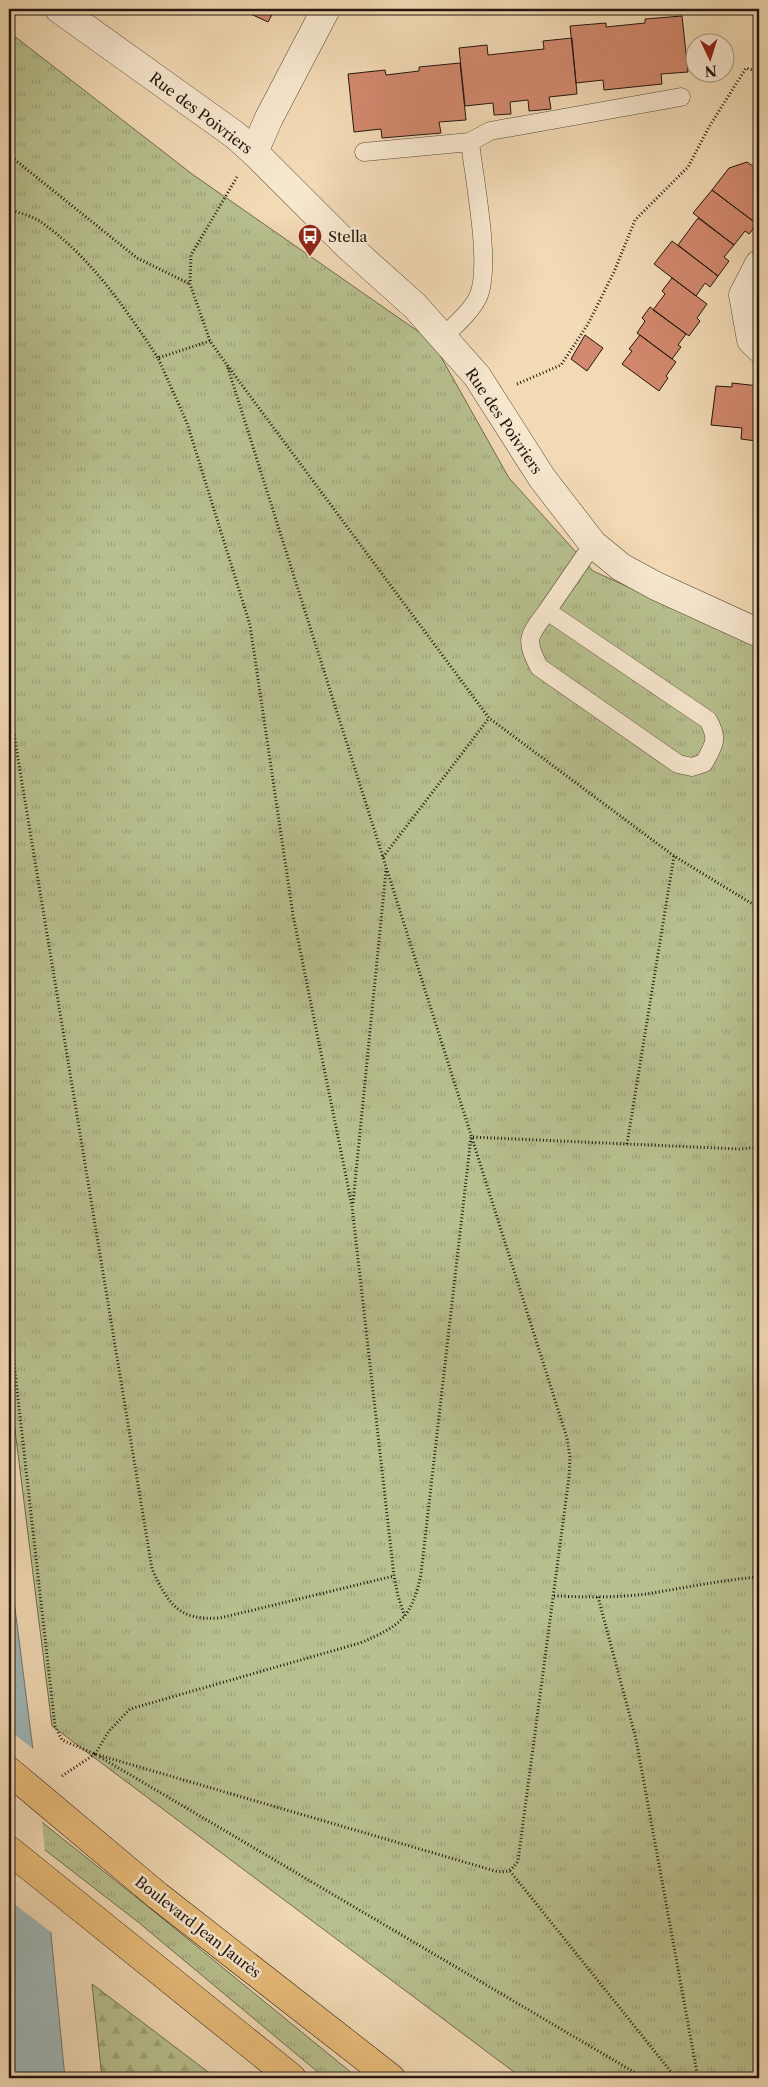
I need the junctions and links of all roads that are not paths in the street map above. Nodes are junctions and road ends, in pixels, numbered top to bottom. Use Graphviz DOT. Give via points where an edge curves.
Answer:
graph roads {
  1 [pos="59,9"];
  2 [pos="326,9"];
  3 [pos="681,97"];
  4 [pos="470,142"];
  5 [pos="254,152"];
  6 [pos="364,152"];
  7 [pos="759,264"];
  8 [pos="443,337"];
  9 [pos="759,348"];
  10 [pos="593,544"];
  11 [pos="546,611"];
  12 [pos="759,634"];
  13 [pos="9,1771"];
  14 [pos="9,1850"];
  15 [pos="292,2078"];
  16 [pos="391,2078"];
  1 -- 5 [label="street, Rue des Poivriers"];
  2 -- 5 [label="street"];
  3 -- 4 [label="lane" via="490,131"];
  4 -- 6 [label="lane"];
  4 -- 8 [label="lane" via="484,253 484,280 478,298"];
  5 -- 8 [label="street, Rue des Poivriers" via="348,246 415,306"];
  7 -- 9 [label="street" via="743,295 751,340"];
  8 -- 10 [label="street, Rue des Poivriers" via="477,376 542,478"];
  10 -- 11 [label="lane"];
  10 -- 12 [label="street, Rue des Poivriers" via="621,567 656,586"];
  11 -- 11 [label="lane" via="530,634 530,645 539,667 678,764 692,767 704,763 714,745 715,732 708,720"];
  13 -- 16 [label="main road, Boulevard Jean Jaurès" via="158,1896"];
  14 -- 15 [label="main road"];
}
